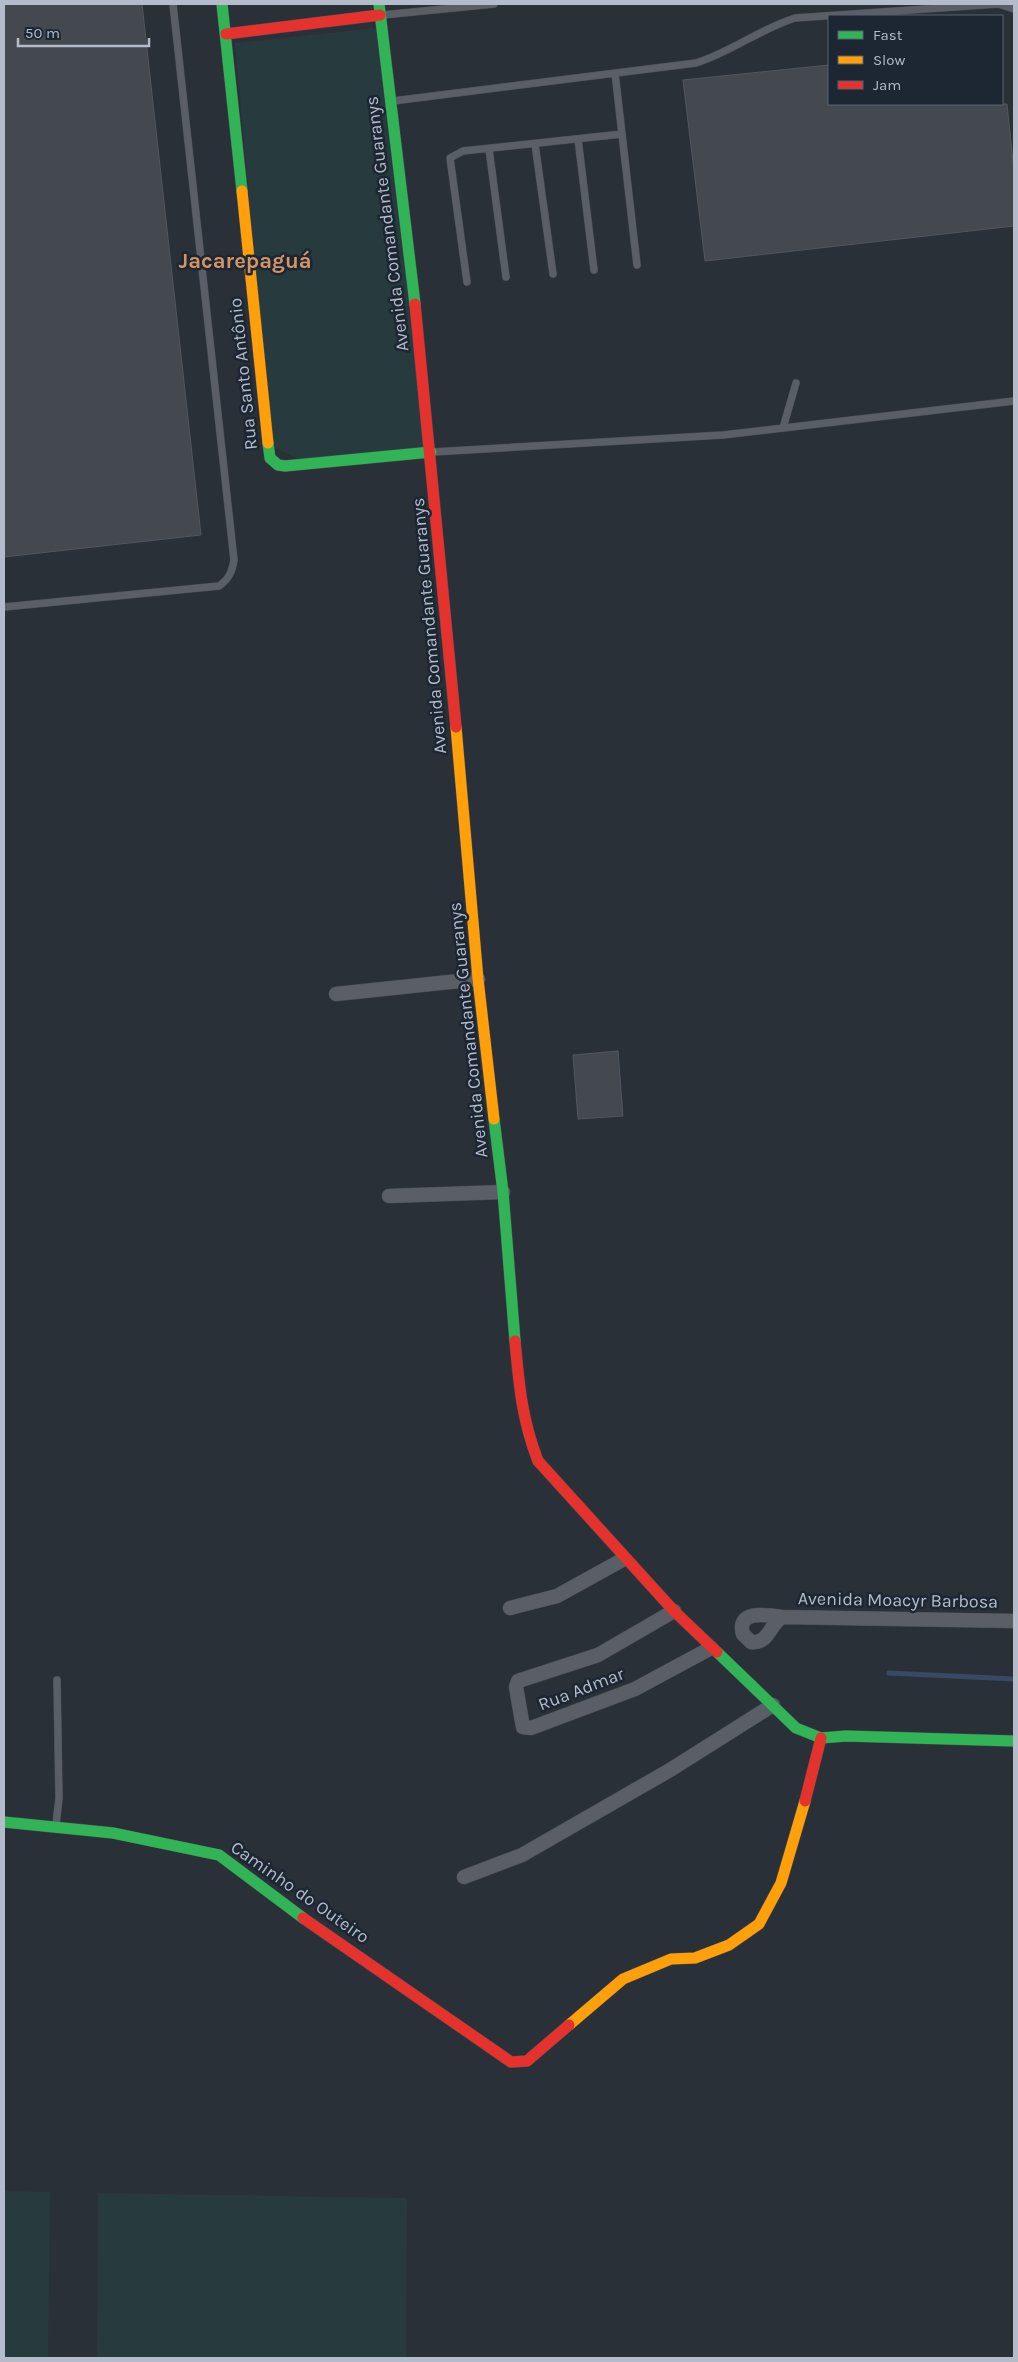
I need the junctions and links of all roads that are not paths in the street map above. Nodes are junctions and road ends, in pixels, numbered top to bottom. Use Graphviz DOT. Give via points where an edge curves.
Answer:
graph roads {
  1 [pos="173,4"];
  2 [pos="222,4"];
  3 [pos="494,4"];
  4 [pos="379,9"];
  5 [pos="1014,9"];
  6 [pos="838,15"];
  7 [pos="828,16"];
  8 [pos="226,34"];
  9 [pos="615,73"];
  10 [pos="390,102"];
  11 [pos="622,134"];
  12 [pos="578,139"];
  13 [pos="535,144"];
  14 [pos="489,150"];
  15 [pos="637,265"];
  16 [pos="594,270"];
  17 [pos="553,274"];
  18 [pos="506,277"];
  19 [pos="467,282"];
  20 [pos="796,383"];
  21 [pos="1014,401"];
  22 [pos="783,428"];
  23 [pos="431,452"];
  24 [pos="4,607"];
  25 [pos="478,979"];
  26 [pos="336,994"];
  27 [pos="503,1192"];
  28 [pos="389,1196"];
  29 [pos="624,1559"];
  30 [pos="510,1608"];
  31 [pos="674,1611"];
  32 [pos="782,1617"];
  33 [pos="1014,1621"];
  34 [pos="711,1648"];
  35 [pos="57,1680"];
  36 [pos="773,1705"];
  37 [pos="821,1738"];
  38 [pos="1014,1741"];
  39 [pos="4,1822"];
  40 [pos="56,1827"];
  41 [pos="464,1877"];
  1 -- 24 [label="lane" via="234,560 232,571 227,581 219,586"];
  2 -- 8 [label="street, Rua Santo Antônio"];
  3 -- 4 [label="lane"];
  4 -- 8 [label="street"];
  4 -- 10 [label="street, Avenida Comandante Guaranys"];
  5 -- 6 [label="lane" via="998,4"];
  7 -- 9 [label="lane" via="794,18 716,56 696,62"];
  8 -- 23 [label="street, Rua Santo Antônio" via="270,458 285,466"];
  9 -- 10 [label="lane"];
  9 -- 11 [label="lane"];
  10 -- 23 [label="street, Avenida Comandante Guaranys"];
  11 -- 12 [label="lane"];
  11 -- 15 [label="lane"];
  12 -- 13 [label="lane"];
  12 -- 16 [label="lane"];
  13 -- 14 [label="lane"];
  13 -- 17 [label="lane"];
  14 -- 18 [label="lane"];
  14 -- 19 [label="lane" via="464,151 450,158"];
  20 -- 22 [label="lane"];
  21 -- 22 [label="lane"];
  22 -- 23 [label="lane" via="723,435"];
  23 -- 25 [label="street, Avenida Comandante Guaranys"];
  25 -- 26 [label="street"];
  25 -- 27 [label="street, Avenida Comandante Guaranys"];
  27 -- 28 [label="street"];
  27 -- 29 [label="street, Avenida Comandante Guaranys" via="520,1402 528,1436 538,1461"];
  29 -- 30 [label="street" via="557,1596"];
  29 -- 31 [label="street, Avenida Comandante Guaranys"];
  31 -- 34 [label="street, Avenida Comandante Guaranys"];
  31 -- 34 [label="street, Rua Admar" via="598,1655 518,1682 521,1724 531,1728 635,1689"];
  32 -- 33 [label="street, Avenida Moacyr Barbosa"];
  34 -- 36 [label="street, Avenida Comandante Guaranys"];
  35 -- 40 [label="lane" via="59,1798"];
  36 -- 37 [label="street, Avenida Comandante Guaranys" via="796,1728"];
  36 -- 41 [label="street" via="670,1770 522,1855"];
  37 -- 38 [label="street, Avenida Comandante Guaranys"];
  37 -- 40 [label="street, Caminho do Outeiro" via="792,1849 780,1883 759,1924 729,1945 695,1958 672,1959 623,1979 527,2061 515,2063 314,1926 219,1855 113,1834"];
  39 -- 40 [label="street, Caminho do Outeiro"];
}
